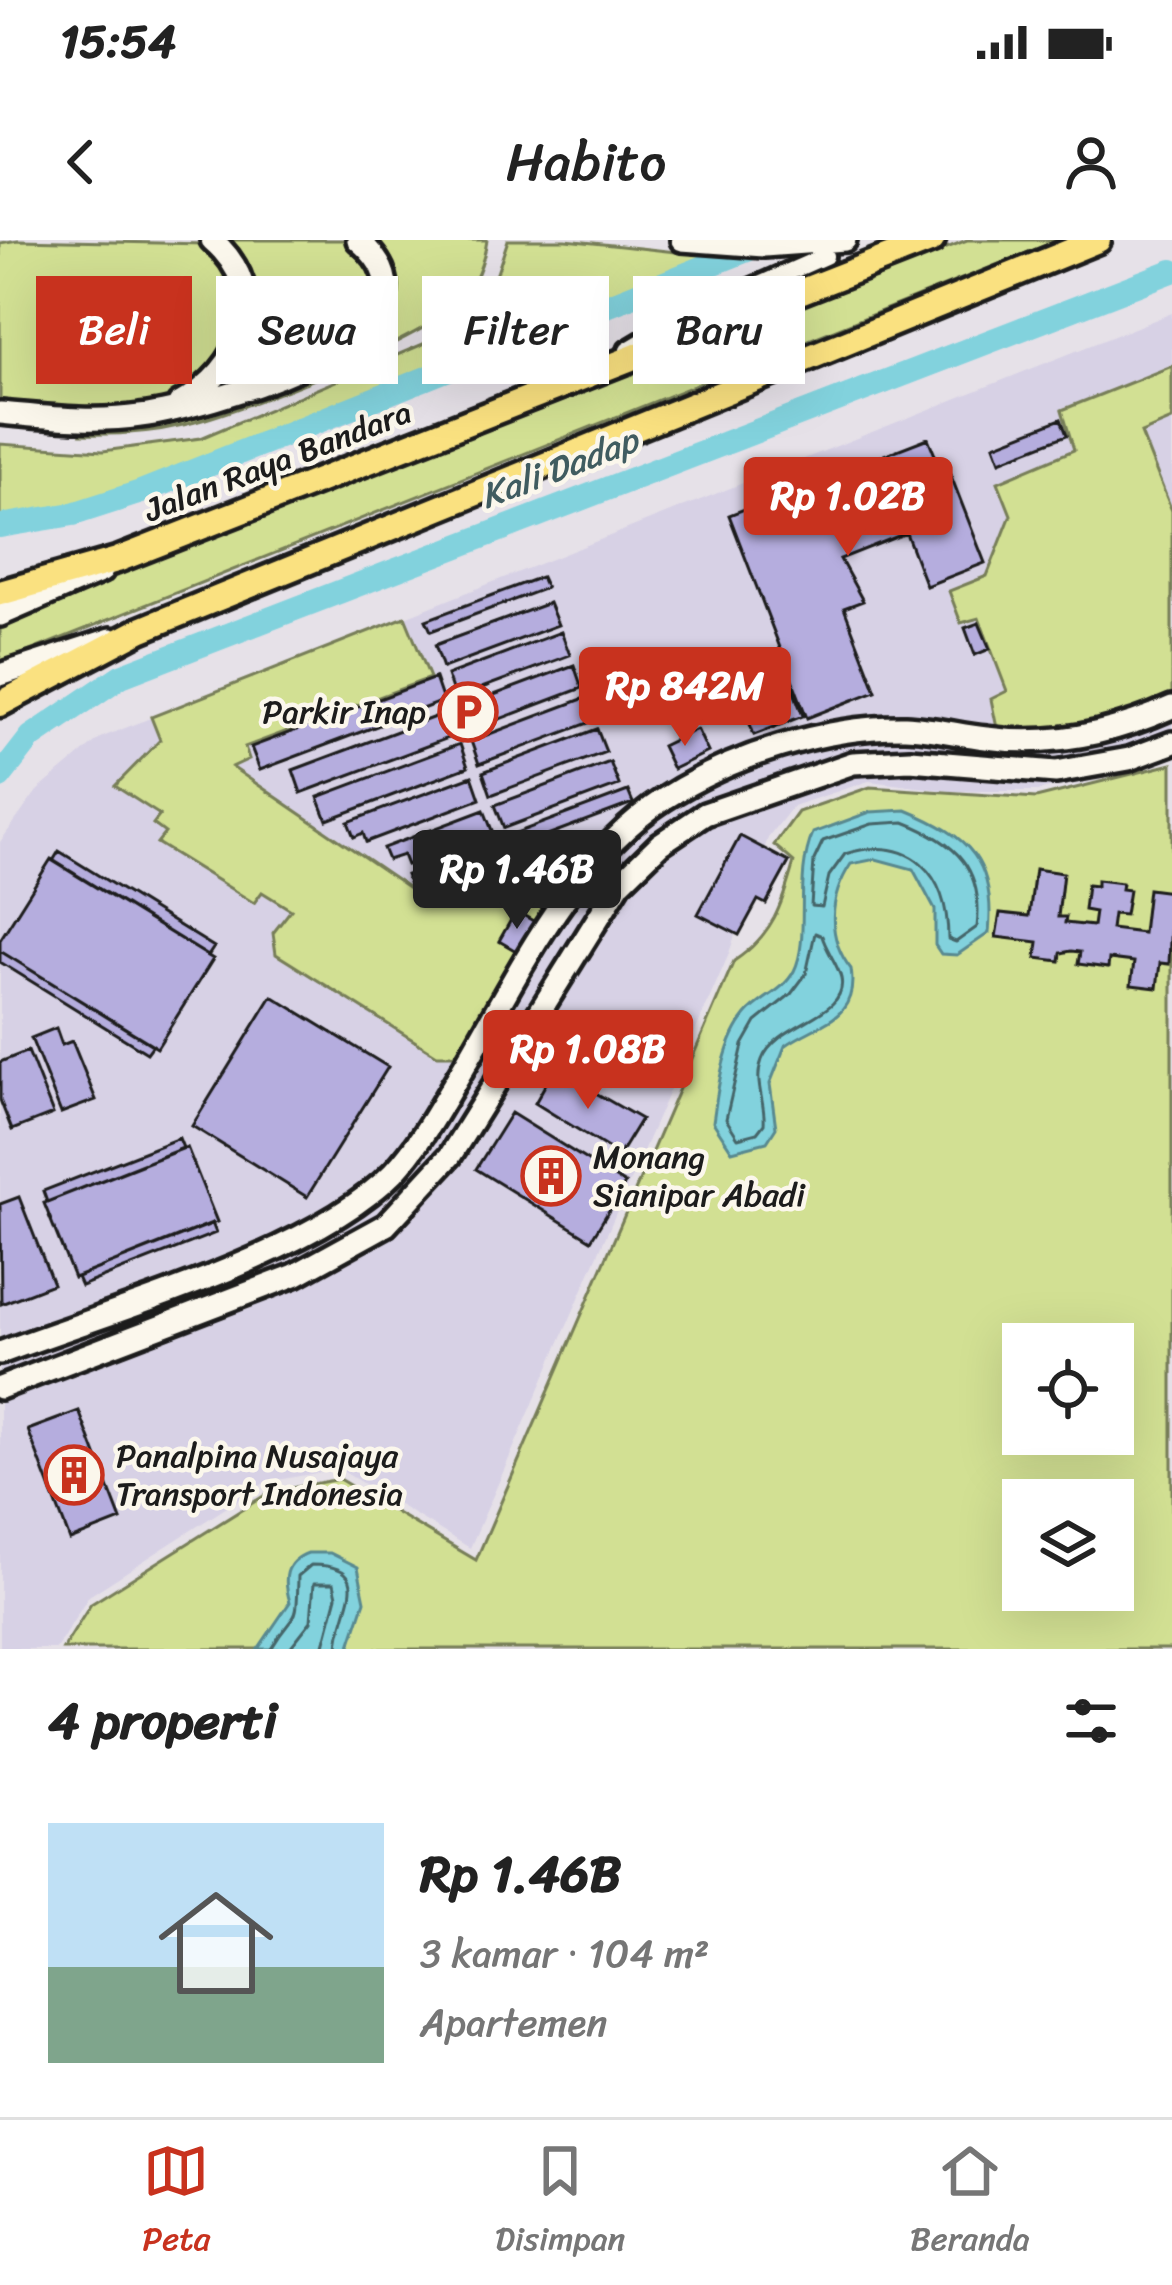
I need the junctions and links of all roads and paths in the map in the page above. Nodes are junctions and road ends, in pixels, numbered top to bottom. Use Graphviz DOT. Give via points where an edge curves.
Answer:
graph roads {
  1 [pos="212,240"];
  2 [pos="358,240"];
  3 [pos="685,240"];
  4 [pos="845,240"];
  5 [pos="932,240"];
  6 [pos="1098,240"];
  7 [pos="825,256"];
  8 [pos="609,361"];
  9 [pos="609,369"];
  10 [pos="571,384"];
  11 [pos="0,413"];
  12 [pos="159,414"];
  13 [pos="50,417"];
  14 [pos="86,440"];
  15 [pos="117,560"];
  16 [pos="0,592"];
  17 [pos="0,615"];
  18 [pos="140,630"];
  19 [pos="0,675"];
  20 [pos="0,704"];
  21 [pos="1172,707"];
  22 [pos="1172,743"];
  23 [pos="455,1082"];
  24 [pos="483,1099"];
  25 [pos="364,1201"];
  26 [pos="382,1228"];
  27 [pos="282,1245"];
  28 [pos="295,1275"];
  29 [pos="0,1353"];
  30 [pos="0,1388"];
  1 -- 12 [label="street" via="242,283 243,336 218,377"];
  2 -- 12 [label="street" via="378,266 382,288 364,331 228,397"];
  3 -- 4 [label="street"];
  5 -- 9 [label="main road, Jalan Raya Bandara"];
  6 -- 18 [label="main road"];
  7 -- 8 [label="street" via="675,322"];
  10 -- 15 [label="main road, Jalan Raya Bandara"];
  11 -- 13 [label="street"];
  12 -- 13 [label="street"];
  13 -- 14 [label="street"];
  15 -- 16 [label="main road, Jalan Raya Bandara"];
  15 -- 17 [label="street, Jalan Raya Bandara"];
  18 -- 19 [label="street"];
  18 -- 20 [label="main road"];
  21 -- 23 [label="street" via="1052,740 909,727 848,731 692,784 597,859"];
  22 -- 24 [label="street" via="1056,772 853,763 706,814 620,883"];
  23 -- 24 [label="street"];
  23 -- 25 [label="street" via="421,1140"];
  24 -- 26 [label="street" via="450,1156"];
  25 -- 26 [label="street"];
  25 -- 27 [label="street"];
  26 -- 28 [label="street"];
  27 -- 28 [label="street"];
  27 -- 29 [label="street"];
  28 -- 30 [label="street"];
}
